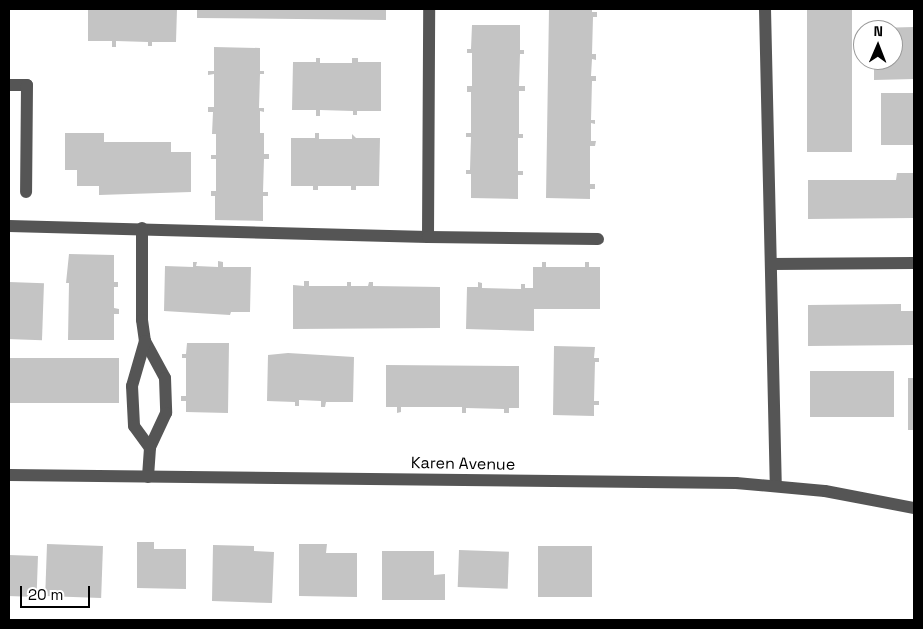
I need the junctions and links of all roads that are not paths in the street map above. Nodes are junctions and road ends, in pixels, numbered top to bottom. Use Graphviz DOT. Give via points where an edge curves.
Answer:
graph roads {
  1 [pos="429,9"];
  2 [pos="765,9"];
  3 [pos="9,85"];
  4 [pos="26,192"];
  5 [pos="9,226"];
  6 [pos="142,228"];
  7 [pos="428,237"];
  8 [pos="598,239"];
  9 [pos="914,263"];
  10 [pos="772,264"];
  11 [pos="145,341"];
  12 [pos="150,448"];
  13 [pos="9,475"];
  14 [pos="148,477"];
  15 [pos="776,486"];
  16 [pos="914,508"];
  1 -- 7 [label="street"];
  2 -- 10 [label="street"];
  3 -- 4 [label="street" via="27,85"];
  5 -- 6 [label="street"];
  6 -- 7 [label="street"];
  6 -- 11 [label="street"];
  7 -- 8 [label="street"];
  9 -- 10 [label="street"];
  10 -- 15 [label="street"];
  11 -- 12 [label="street" via="132,386 134,426"];
  11 -- 12 [label="street" via="165,378 166,413"];
  12 -- 14 [label="street"];
  13 -- 14 [label="street, Karen Avenue"];
  14 -- 15 [label="street, Karen Avenue" via="736,482"];
  15 -- 16 [label="street, Karen Avenue" via="825,491"];
}
